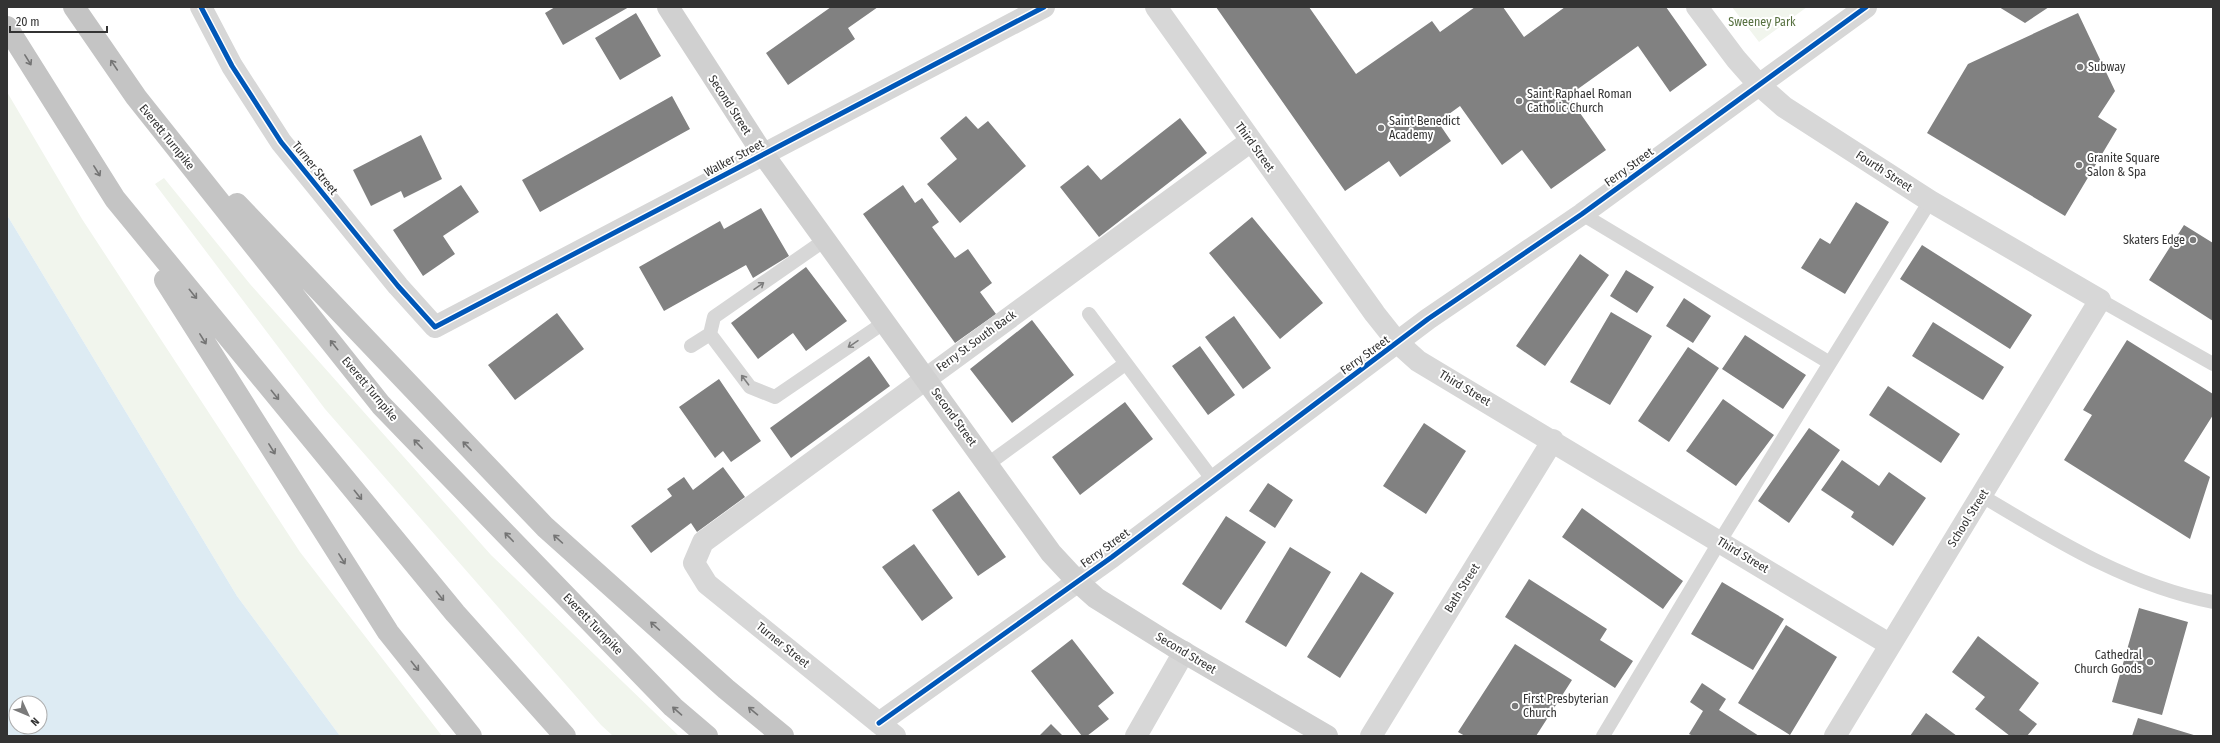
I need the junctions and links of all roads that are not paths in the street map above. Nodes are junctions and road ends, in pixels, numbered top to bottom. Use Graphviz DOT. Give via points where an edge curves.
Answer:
graph roads {
  1 [pos="74,7"];
  2 [pos="201,7"];
  3 [pos="668,7"];
  4 [pos="1044,7"];
  5 [pos="1156,7"];
  6 [pos="1697,7"];
  7 [pos="1866,7"];
  8 [pos="7,27"];
  9 [pos="1759,86"];
  10 [pos="136,97"];
  11 [pos="1251,142"];
  12 [pos="763,154"];
  13 [pos="114,199"];
  14 [pos="1930,201"];
  15 [pos="1582,214"];
  16 [pos="825,240"];
  17 [pos="2100,300"];
  18 [pos="1089,314"];
  19 [pos="885,322"];
  20 [pos="435,327"];
  21 [pos="710,334"];
  22 [pos="1398,342"];
  23 [pos="691,346"];
  24 [pos="1830,363"];
  25 [pos="1125,364"];
  26 [pos="2213,364"];
  27 [pos="926,378"];
  28 [pos="1553,440"];
  29 [pos="988,464"];
  30 [pos="1213,480"];
  31 [pos="1982,496"];
  32 [pos="1720,541"];
  33 [pos="703,542"];
  34 [pos="1077,581"];
  35 [pos="2213,602"];
  36 [pos="1889,644"];
  37 [pos="1184,652"];
  38 [pos="887,729"];
  39 [pos="471,736"];
  40 [pos="565,736"];
  41 [pos="707,736"];
  42 [pos="783,736"];
  43 [pos="1136,736"];
  44 [pos="1327,736"];
  45 [pos="1371,736"];
  46 [pos="1603,736"];
  47 [pos="1835,736"];
  10 -- 1 [label="highway, Everett Turnpike, one-way"];
  2 -- 20 [label="street, Turner Street" via="232,66 280,142 398,286"];
  3 -- 12 [label="main road, Second Street"];
  4 -- 12 [label="street, Walker Street"];
  5 -- 11 [label="street, Third Street"];
  6 -- 9 [label="street, Fourth Street" via="1736,60"];
  7 -- 9 [label="street, Ferry Street"];
  8 -- 13 [label="highway, one-way"];
  9 -- 14 [label="street, Fourth Street" via="1784,107"];
  9 -- 15 [label="street, Ferry Street"];
  41 -- 10 [label="highway, Everett Turnpike, one-way" via="673,707 381,405"];
  42 -- 10 [label="highway, one-way" via="726,689 545,527"];
  11 -- 22 [label="street, Third Street"];
  11 -- 27 [label="street, Ferry St South Back"];
  12 -- 16 [label="main road, Second Street"];
  12 -- 20 [label="street, Walker Street"];
  13 -- 39 [label="highway, one-way" via="388,632"];
  13 -- 40 [label="highway, one-way" via="455,613"];
  14 -- 17 [label="street, Fourth Street"];
  14 -- 24 [label="lane"];
  15 -- 22 [label="street, Ferry Street"];
  15 -- 24 [label="lane"];
  16 -- 19 [label="main road, Second Street"];
  21 -- 16 [label="lane, one-way" via="714,317"];
  17 -- 26 [label="lane"];
  17 -- 31 [label="street, School Street"];
  18 -- 25 [label="lane"];
  19 -- 21 [label="lane, one-way" via="775,397 750,387"];
  19 -- 27 [label="main road, Second Street"];
  21 -- 23 [label="lane"];
  22 -- 28 [label="street, Third Street" via="1418,361"];
  22 -- 30 [label="street, Ferry Street"];
  24 -- 32 [label="lane"];
  25 -- 29 [label="lane"];
  25 -- 30 [label="lane"];
  27 -- 29 [label="main road, Second Street"];
  27 -- 33 [label="street, Ferry St South Back"];
  28 -- 32 [label="street, Third Street"];
  28 -- 45 [label="street, Bath Street"];
  29 -- 34 [label="main road, Second Street" via="1051,553"];
  30 -- 34 [label="street, Ferry Street"];
  31 -- 35 [label="lane" via="2132,579"];
  31 -- 36 [label="street, School Street"];
  32 -- 36 [label="street, Third Street"];
  32 -- 46 [label="lane"];
  33 -- 38 [label="street, Turner Street" via="694,563 707,584"];
  34 -- 37 [label="main road, Second Street" via="1096,598"];
  34 -- 38 [label="street, Ferry Street"];
  36 -- 47 [label="street, School Street"];
  37 -- 43 [label="street"];
  37 -- 44 [label="main road, Second Street"];
}
